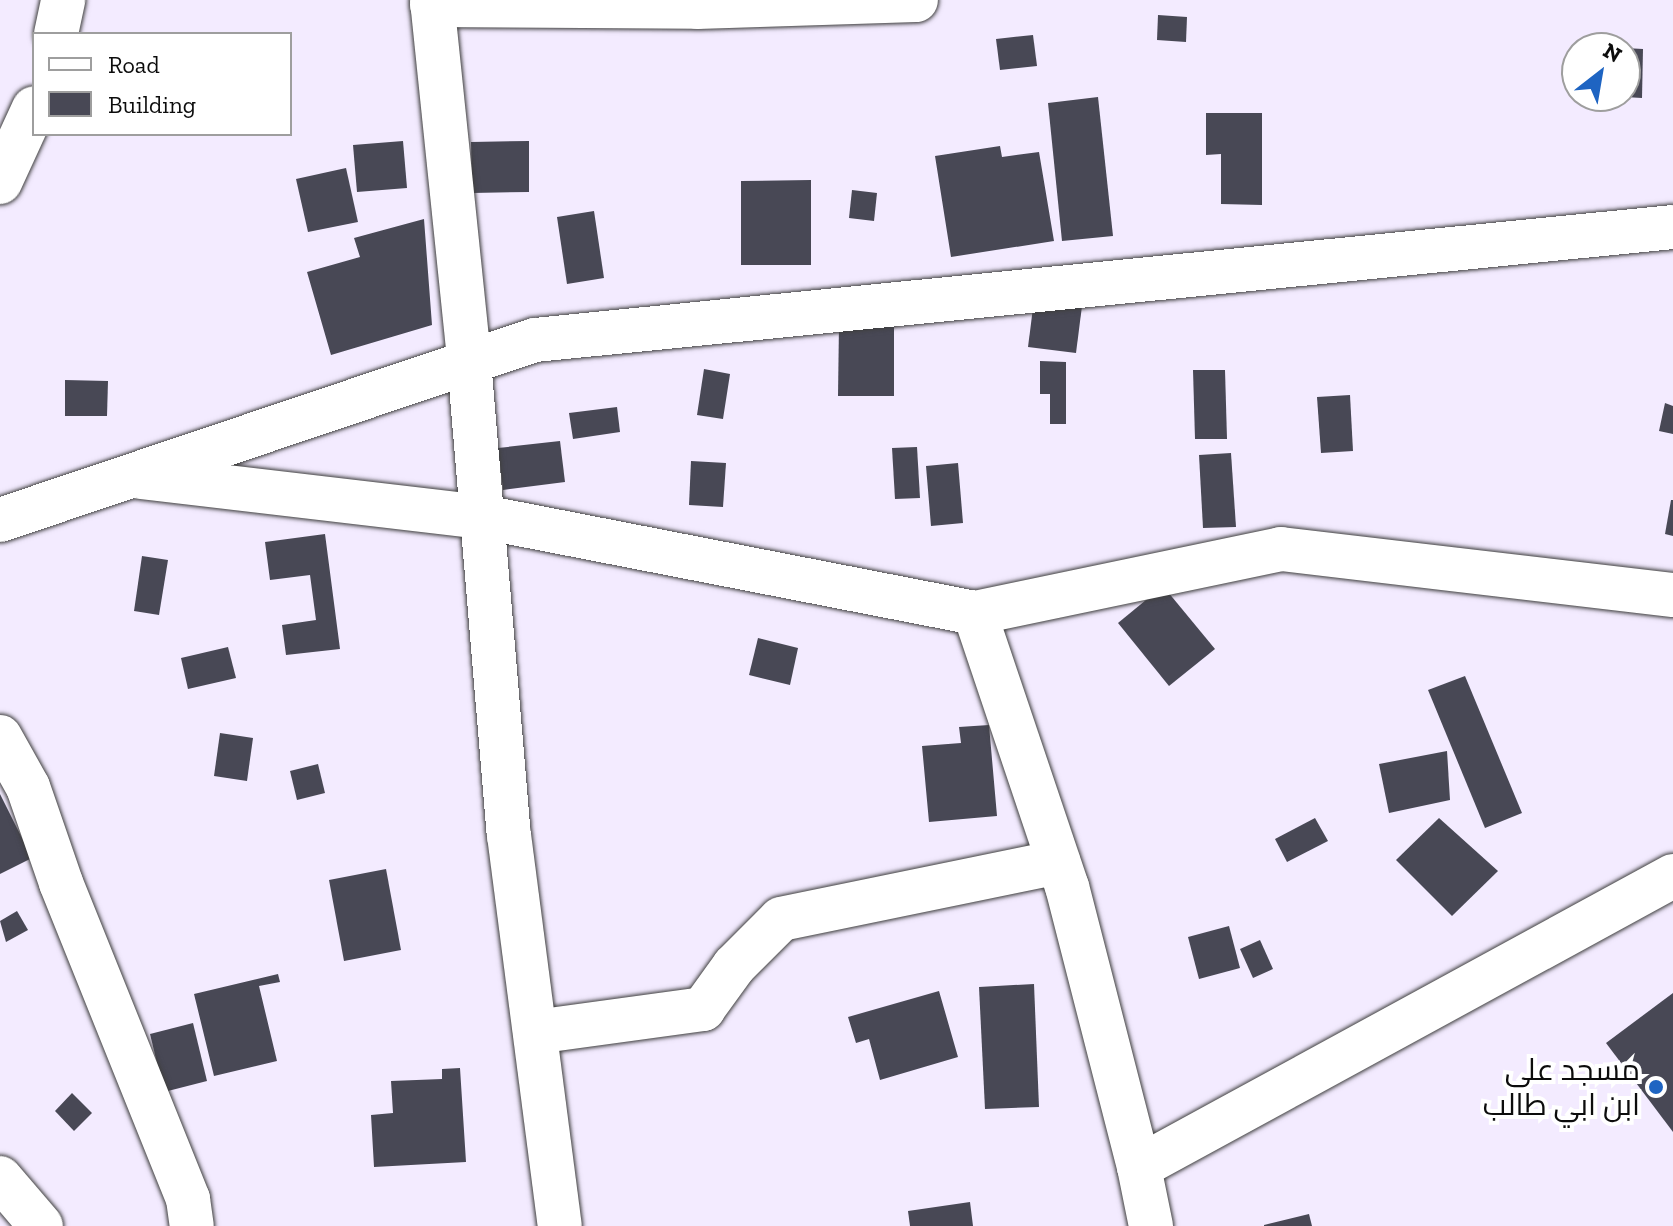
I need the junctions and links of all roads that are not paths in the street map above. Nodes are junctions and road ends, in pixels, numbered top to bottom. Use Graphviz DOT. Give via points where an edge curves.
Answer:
graph roads {
  1 [pos="63,0"];
  2 [pos="916,0"];
  3 [pos="432,2"];
  4 [pos="696,4"];
  5 [pos="56,32"];
  6 [pos="32,112"];
  7 [pos="0,182"];
  8 [pos="1673,227"];
  9 [pos="469,361"];
  10 [pos="130,476"];
  11 [pos="483,517"];
  12 [pos="0,520"];
  13 [pos="1673,595"];
  14 [pos="975,613"];
  15 [pos="0,737"];
  16 [pos="1058,862"];
  17 [pos="1673,876"];
  18 [pos="535,1032"];
  19 [pos="1139,1167"];
  20 [pos="0,1178"];
  21 [pos="41,1226"];
  22 [pos="192,1226"];
  23 [pos="560,1226"];
  24 [pos="1151,1226"];
  1 -- 5 [label="street"];
  2 -- 4 [label="street"];
  3 -- 4 [label="street"];
  3 -- 9 [label="street"];
  6 -- 7 [label="street"];
  8 -- 9 [label="street" via="535,340"];
  9 -- 10 [label="street"];
  9 -- 11 [label="street"];
  10 -- 11 [label="street"];
  10 -- 12 [label="street"];
  11 -- 14 [label="street"];
  11 -- 18 [label="street" via="509,835"];
  13 -- 14 [label="street" via="1281,549"];
  14 -- 16 [label="street"];
  15 -- 22 [label="street" via="28,787 188,1199"];
  16 -- 18 [label="street" via="781,919 734,966 703,1009"];
  16 -- 19 [label="street"];
  17 -- 19 [label="street"];
  18 -- 23 [label="street"];
  19 -- 24 [label="street"];
  20 -- 21 [label="street"];
}
